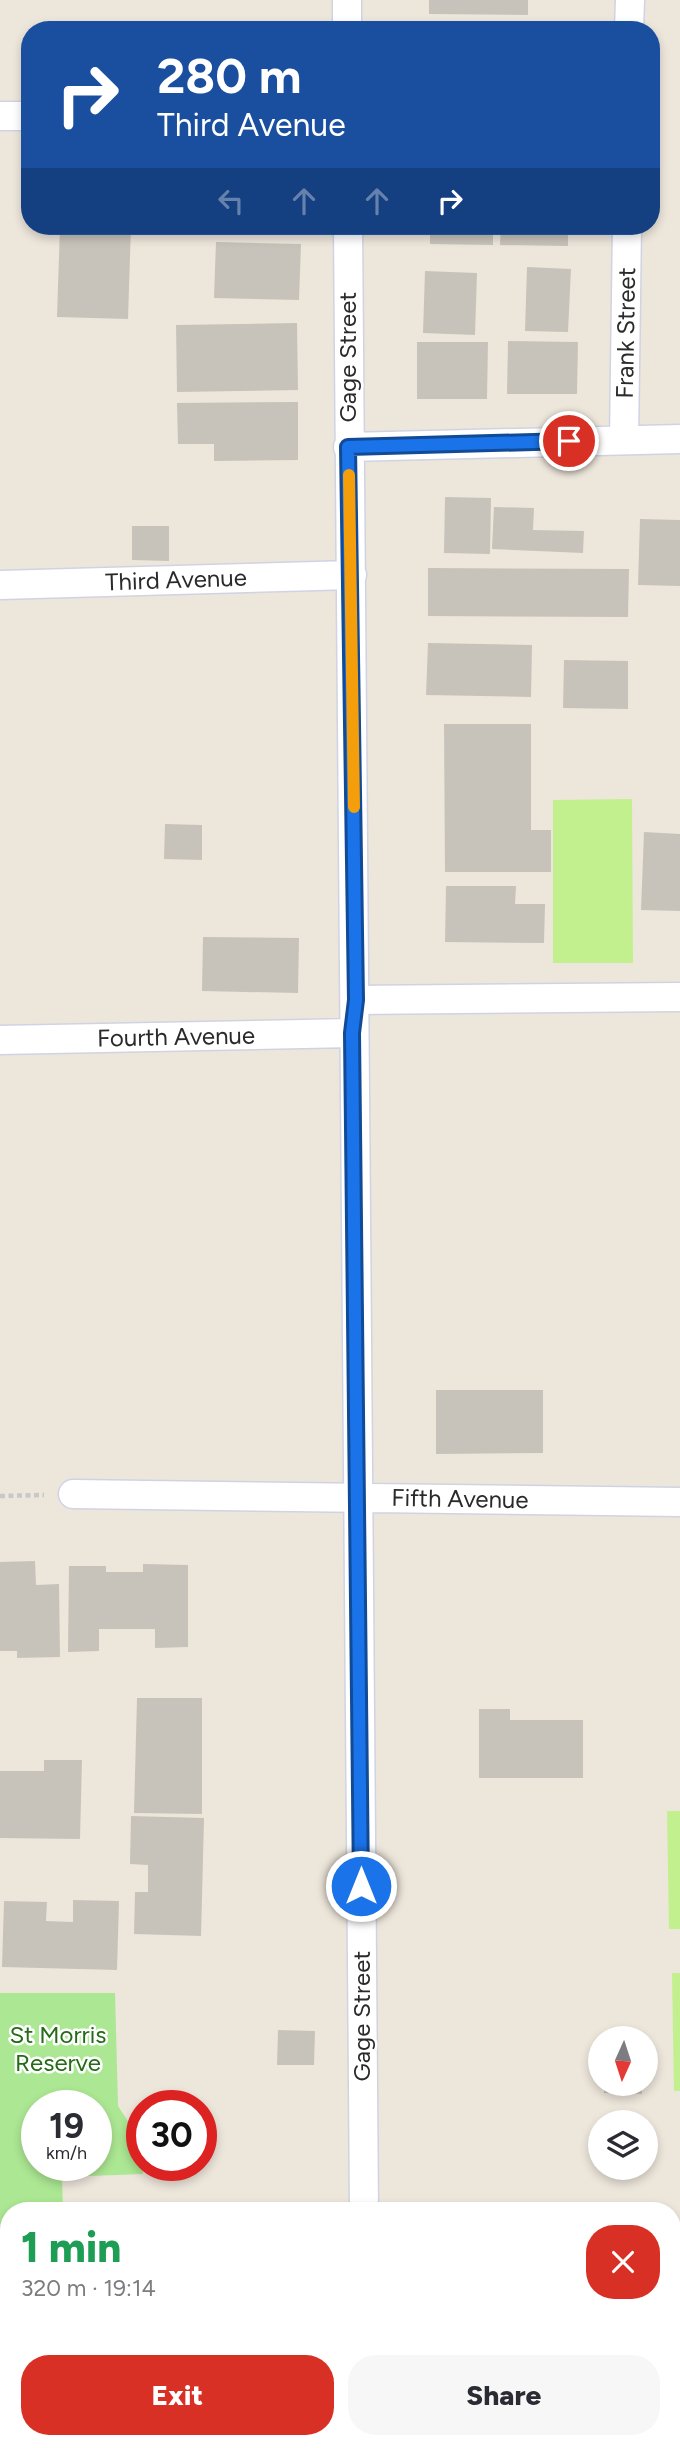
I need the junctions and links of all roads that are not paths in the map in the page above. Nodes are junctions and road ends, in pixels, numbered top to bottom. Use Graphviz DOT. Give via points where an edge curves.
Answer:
graph roads {
  1 [pos="347,0"];
  2 [pos="630,0"];
  3 [pos="347,21"];
  4 [pos="629,21"];
  5 [pos="0,116"];
  6 [pos="21,116"];
  7 [pos="348,235"];
  8 [pos="627,235"];
  9 [pos="624,439"];
  10 [pos="680,439"];
  11 [pos="348,447"];
  12 [pos="352,575"];
  13 [pos="0,585"];
  14 [pos="680,997"];
  15 [pos="356,1000"];
  16 [pos="352,1033"];
  17 [pos="0,1040"];
  18 [pos="73,1494"];
  19 [pos="358,1497"];
  20 [pos="680,1502"];
  21 [pos="364,2202"];
  1 -- 3 [label="street"];
  2 -- 4 [label="street"];
  5 -- 6 [label="street"];
  7 -- 11 [label="street, Gage Street"];
  8 -- 9 [label="street, Frank Street"];
  9 -- 10 [label="street"];
  9 -- 11 [label="street"];
  11 -- 12 [label="street, Gage Street"];
  12 -- 13 [label="street, Third Avenue"];
  12 -- 15 [label="street, Gage Street"];
  14 -- 15 [label="street"];
  15 -- 16 [label="street, Gage Street"];
  16 -- 17 [label="street, Fourth Avenue"];
  16 -- 19 [label="street, Gage Street"];
  18 -- 19 [label="street, Fifth Avenue"];
  19 -- 20 [label="street, Fifth Avenue"];
  19 -- 21 [label="street, Gage Street"];
}
